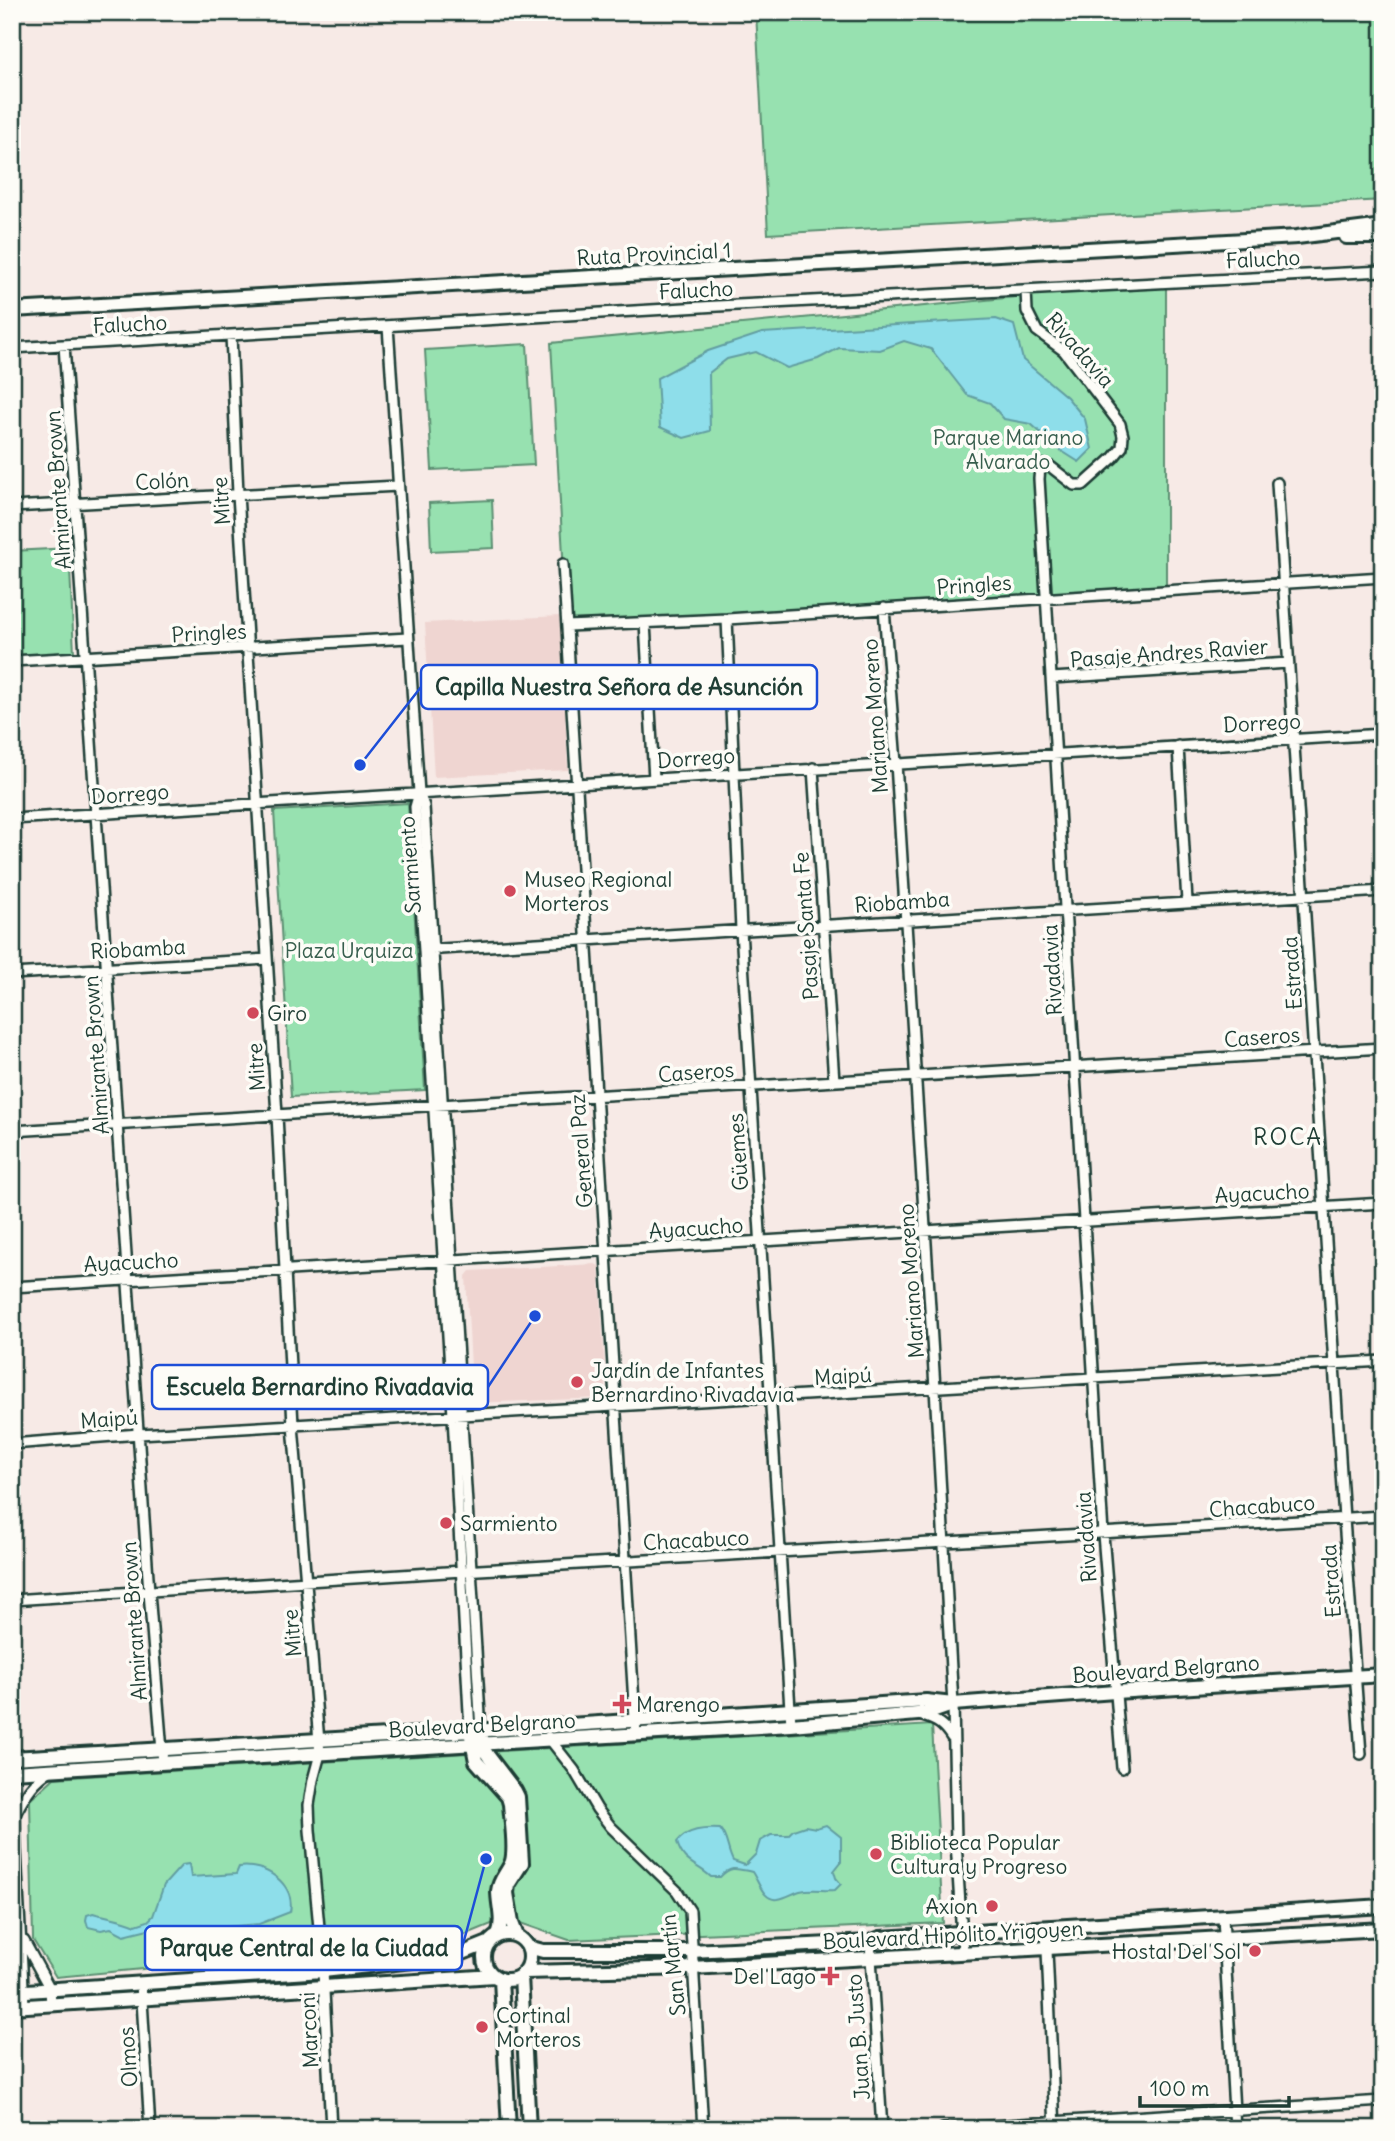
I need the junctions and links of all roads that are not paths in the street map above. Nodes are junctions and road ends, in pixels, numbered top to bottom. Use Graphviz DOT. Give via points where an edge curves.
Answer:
graph roads {
  1 [pos="1383,226"];
  2 [pos="1297,236"];
  3 [pos="1383,237"];
  4 [pos="1383,271"];
  5 [pos="1026,290"];
  6 [pos="12,310"];
  7 [pos="388,326"];
  8 [pos="230,335"];
  9 [pos="64,345"];
  10 [pos="12,348"];
  11 [pos="1277,482"];
  12 [pos="398,486"];
  13 [pos="238,494"];
  14 [pos="76,503"];
  15 [pos="12,507"];
  16 [pos="564,564"];
  17 [pos="1383,577"];
  18 [pos="1283,583"];
  19 [pos="1047,598"];
  20 [pos="884,608"];
  21 [pos="727,619"];
  22 [pos="645,623"];
  23 [pos="567,626"];
  24 [pos="408,638"];
  25 [pos="249,648"];
  26 [pos="87,657"];
  27 [pos="12,661"];
  28 [pos="1288,663"];
  29 [pos="1052,678"];
  30 [pos="1383,734"];
  31 [pos="1293,739"];
  32 [pos="1178,746"];
  33 [pos="1057,753"];
  34 [pos="896,763"];
  35 [pos="813,768"];
  36 [pos="732,774"];
  37 [pos="654,779"];
  38 [pos="577,783"];
  39 [pos="419,793"];
  40 [pos="256,803"];
  41 [pos="97,813"];
  42 [pos="12,818"];
  43 [pos="1383,891"];
  44 [pos="1303,895"];
  45 [pos="1187,902"];
  46 [pos="1066,910"];
  47 [pos="906,920"];
  48 [pos="823,925"];
  49 [pos="741,930"];
  50 [pos="586,940"];
  51 [pos="428,950"];
  52 [pos="267,959"];
  53 [pos="108,968"];
  54 [pos="12,974"];
  55 [pos="1383,1048"];
  56 [pos="1315,1051"];
  57 [pos="1075,1066"];
  58 [pos="915,1076"];
  59 [pos="834,1081"];
  60 [pos="751,1086"];
  61 [pos="595,1096"];
  62 [pos="438,1105"];
  63 [pos="277,1115"];
  64 [pos="119,1125"];
  65 [pos="12,1131"];
  66 [pos="1383,1203"];
  67 [pos="1324,1207"];
  68 [pos="1084,1221"];
  69 [pos="925,1231"];
  70 [pos="762,1241"];
  71 [pos="606,1251"];
  72 [pos="448,1261"];
  73 [pos="285,1270"];
  74 [pos="129,1279"];
  75 [pos="12,1287"];
  76 [pos="1383,1361"];
  77 [pos="1335,1364"];
  78 [pos="1094,1378"];
  79 [pos="935,1388"];
  80 [pos="770,1398"];
  81 [pos="616,1407"];
  82 [pos="457,1416"];
  83 [pos="293,1425"];
  84 [pos="139,1434"];
  85 [pos="12,1444"];
  86 [pos="1383,1517"];
  87 [pos="1344,1519"];
  88 [pos="1103,1534"];
  89 [pos="944,1543"];
  90 [pos="779,1553"];
  91 [pos="625,1562"];
  92 [pos="466,1571"];
  93 [pos="305,1582"];
  94 [pos="149,1592"];
  95 [pos="12,1600"];
  96 [pos="1383,1675"];
  97 [pos="1355,1676"];
  98 [pos="1115,1692"];
  99 [pos="953,1704"];
  100 [pos="790,1711"];
  101 [pos="915,1714"];
  102 [pos="636,1721"];
  103 [pos="791,1725"];
  104 [pos="540,1727"];
  105 [pos="636,1735"];
  106 [pos="476,1737"];
  107 [pos="953,1739"];
  108 [pos="319,1740"];
  109 [pos="551,1740"];
  110 [pos="320,1754"];
  111 [pos="1362,1754"];
  112 [pos="162,1757"];
  113 [pos="12,1758"];
  114 [pos="1122,1768"];
  115 [pos="52,1769"];
  116 [pos="12,1771"];
  117 [pos="14,1812"];
  118 [pos="516,1833"];
  119 [pos="1383,1906"];
  120 [pos="1223,1917"];
  121 [pos="1046,1928"];
  122 [pos="1383,1929"];
  123 [pos="962,1933"];
  124 [pos="517,1936"];
  125 [pos="21,1937"];
  126 [pos="493,1939"];
  127 [pos="1224,1939"];
  128 [pos="870,1942"];
  129 [pos="528,1947"];
  130 [pos="1048,1948"];
  131 [pos="691,1951"];
  132 [pos="963,1952"];
  133 [pos="871,1959"];
  134 [pos="692,1968"];
  135 [pos="323,1971"];
  136 [pos="523,1974"];
  137 [pos="498,1978"];
  138 [pos="141,1984"];
  139 [pos="324,1987"];
  140 [pos="50,1989"];
  141 [pos="18,1992"];
  142 [pos="142,2000"];
  143 [pos="51,2005"];
  144 [pos="18,2007"];
  145 [pos="1383,2101"];
  146 [pos="1234,2110"];
  147 [pos="1055,2125"];
  148 [pos="150,2129"];
  149 [pos="331,2129"];
  150 [pos="509,2129"];
  151 [pos="529,2129"];
  152 [pos="703,2129"];
  153 [pos="882,2129"];
  154 [pos="943,2129"];
  155 [pos="1235,2129"];
  1 -- 2 [label="street, Ruta Provincial 1"];
  2 -- 3 [label="street, Ruta Provincial 1"];
  2 -- 6 [label="street, Ruta Provincial 1"];
  4 -- 5 [label="street, Falucho"];
  5 -- 7 [label="street, Falucho"];
  5 -- 19 [label="street, Rivadavia" via="1032,324 1064,351 1120,424 1123,436 1122,447 1083,485 1074,485 1052,467 1040,467"];
  7 -- 8 [label="street, Falucho"];
  7 -- 12 [label="street, Sarmiento"];
  8 -- 9 [label="street, Falucho"];
  8 -- 13 [label="street, Mitre"];
  9 -- 10 [label="street, Falucho"];
  9 -- 14 [label="street, Almirante Brown"];
  11 -- 18 [label="street, Estrada"];
  12 -- 13 [label="street, Colón"];
  12 -- 24 [label="street, Sarmiento"];
  13 -- 14 [label="street, Colón"];
  13 -- 25 [label="street, Mitre"];
  14 -- 15 [label="street, Colón"];
  14 -- 26 [label="street, Almirante Brown"];
  16 -- 23 [label="street, General Paz"];
  17 -- 18 [label="street, Pringles"];
  18 -- 19 [label="street, Pringles"];
  18 -- 28 [label="street, Estrada"];
  19 -- 20 [label="street, Pringles"];
  19 -- 29 [label="street, Rivadavia"];
  20 -- 21 [label="street, Pringles"];
  20 -- 34 [label="street, Mariano Moreno"];
  21 -- 22 [label="street, Pringles"];
  21 -- 36 [label="street, Güemes"];
  22 -- 23 [label="street, Pringles"];
  22 -- 37 [label="street"];
  23 -- 38 [label="street, General Paz"];
  24 -- 25 [label="street, Pringles"];
  24 -- 39 [label="street, Sarmiento"];
  25 -- 26 [label="street, Pringles"];
  25 -- 40 [label="street, Mitre"];
  26 -- 27 [label="street, Pringles"];
  26 -- 41 [label="street, Almirante Brown"];
  28 -- 29 [label="street, Pasaje Andres Ravier"];
  28 -- 31 [label="street, Estrada"];
  29 -- 33 [label="street, Rivadavia"];
  30 -- 31 [label="street, Dorrego"];
  31 -- 32 [label="street, Dorrego"];
  31 -- 44 [label="street, Estrada"];
  32 -- 33 [label="street, Dorrego"];
  32 -- 45 [label="street"];
  33 -- 34 [label="street, Dorrego"];
  33 -- 46 [label="street, Rivadavia"];
  34 -- 35 [label="street, Dorrego"];
  34 -- 47 [label="street, Mariano Moreno"];
  35 -- 36 [label="street, Dorrego"];
  35 -- 48 [label="street, Pasaje Santa Fe"];
  36 -- 37 [label="street, Dorrego"];
  36 -- 49 [label="street, Güemes"];
  37 -- 38 [label="street, Dorrego"];
  38 -- 39 [label="street, Dorrego"];
  38 -- 50 [label="street, General Paz"];
  39 -- 40 [label="street, Dorrego"];
  39 -- 51 [label="street, Sarmiento" via="424,806"];
  40 -- 41 [label="street, Dorrego"];
  40 -- 52 [label="street, Mitre"];
  41 -- 42 [label="street, Dorrego"];
  41 -- 53 [label="street, Almirante Brown"];
  43 -- 44 [label="street, Riobamba"];
  44 -- 45 [label="street, Riobamba"];
  44 -- 56 [label="street, Estrada"];
  45 -- 46 [label="street, Riobamba"];
  46 -- 47 [label="street, Riobamba"];
  46 -- 57 [label="street, Rivadavia"];
  47 -- 48 [label="street, Riobamba"];
  47 -- 58 [label="street, Mariano Moreno"];
  48 -- 49 [label="street, Riobamba"];
  48 -- 59 [label="street, Pasaje Santa Fe"];
  49 -- 50 [label="street, Riobamba"];
  49 -- 60 [label="street, Güemes"];
  50 -- 51 [label="street, Riobamba"];
  50 -- 61 [label="street, General Paz"];
  51 -- 62 [label="street, Sarmiento"];
  52 -- 53 [label="street, Riobamba"];
  52 -- 63 [label="street, Mitre"];
  53 -- 54 [label="street, Riobamba"];
  53 -- 64 [label="street, Almirante Brown"];
  55 -- 56 [label="street, Caseros"];
  56 -- 57 [label="street, Caseros"];
  56 -- 67 [label="street, Estrada"];
  57 -- 58 [label="street, Caseros"];
  57 -- 68 [label="street, Rivadavia"];
  58 -- 59 [label="street, Caseros"];
  58 -- 69 [label="street, Mariano Moreno"];
  59 -- 60 [label="street, Caseros"];
  60 -- 61 [label="street, Caseros"];
  60 -- 70 [label="street, Güemes"];
  61 -- 62 [label="street, Caseros"];
  61 -- 71 [label="street, General Paz"];
  62 -- 63 [label="street, Caseros"];
  62 -- 72 [label="street, Sarmiento"];
  63 -- 64 [label="street, Caseros"];
  63 -- 73 [label="street, Mitre"];
  64 -- 65 [label="street, Caseros"];
  64 -- 74 [label="street, Almirante Brown"];
  66 -- 67 [label="street, Ayacucho"];
  67 -- 68 [label="street, Ayacucho"];
  67 -- 77 [label="street, Estrada"];
  68 -- 69 [label="street, Ayacucho"];
  68 -- 78 [label="street, Rivadavia"];
  69 -- 70 [label="street, Ayacucho"];
  69 -- 79 [label="street, Mariano Moreno"];
  70 -- 71 [label="street, Ayacucho"];
  70 -- 80 [label="street, Güemes"];
  71 -- 72 [label="street, Ayacucho"];
  71 -- 81 [label="street, General Paz"];
  72 -- 73 [label="street, Ayacucho"];
  72 -- 82 [label="street, Sarmiento"];
  73 -- 74 [label="street, Ayacucho"];
  73 -- 83 [label="street, Mitre"];
  74 -- 75 [label="street, Ayacucho"];
  74 -- 84 [label="street, Almirante Brown"];
  76 -- 77 [label="street, Maipú"];
  77 -- 78 [label="street, Maipú"];
  77 -- 87 [label="street, Estrada"];
  78 -- 79 [label="street, Maipú"];
  78 -- 88 [label="street, Rivadavia"];
  79 -- 80 [label="street, Maipú"];
  79 -- 89 [label="street, Mariano Moreno"];
  80 -- 81 [label="street, Maipú"];
  80 -- 90 [label="street, Güemes"];
  81 -- 82 [label="street, Maipú"];
  81 -- 91 [label="street, General Paz"];
  82 -- 83 [label="street, Maipú"];
  82 -- 92 [label="street, Sarmiento"];
  83 -- 84 [label="street, Maipú"];
  83 -- 93 [label="street, Mitre"];
  84 -- 85 [label="street, Maipú"];
  84 -- 94 [label="street, Almirante Brown"];
  86 -- 87 [label="street, Chacabuco"];
  87 -- 88 [label="street, Chacabuco"];
  87 -- 97 [label="street, Estrada"];
  88 -- 89 [label="street, Chacabuco"];
  88 -- 98 [label="street, Rivadavia"];
  89 -- 90 [label="street, Chacabuco"];
  89 -- 99 [label="street, Mariano Moreno"];
  90 -- 91 [label="street, Chacabuco"];
  90 -- 100 [label="street, Güemes"];
  91 -- 92 [label="street, Chacabuco"];
  91 -- 102 [label="street, General Paz"];
  92 -- 93 [label="street, Chacabuco"];
  92 -- 106 [label="street, Sarmiento"];
  93 -- 94 [label="street, Chacabuco"];
  93 -- 108 [label="street, Mitre"];
  94 -- 95 [label="street, Chacabuco"];
  94 -- 112 [label="street, Almirante Brown"];
  96 -- 97 [label="street, Boulevard Belgrano"];
  97 -- 98 [label="street, Boulevard Belgrano"];
  97 -- 111 [label="street, Estrada"];
  98 -- 99 [label="street, Boulevard Belgrano"];
  98 -- 114 [label="street, Rivadavia"];
  99 -- 100 [label="street, Boulevard Belgrano" via="926,1701"];
  99 -- 101 [label="street, Boulevard Belgrano"];
  99 -- 107 [label="street, Mariano Moreno"];
  100 -- 102 [label="street, Boulevard Belgrano"];
  100 -- 103 [label="street, Güemes"];
  101 -- 103 [label="street, Boulevard Belgrano"];
  101 -- 107 [label="street" via="936,1720"];
  102 -- 104 [label="street, Boulevard Belgrano"];
  102 -- 105 [label="street, General Paz"];
  103 -- 105 [label="street, Boulevard Belgrano"];
  104 -- 106 [label="street, Boulevard Belgrano"];
  104 -- 109 [label="street, San Martín"];
  105 -- 109 [label="street, Boulevard Belgrano"];
  106 -- 108 [label="street, Boulevard Belgrano"];
  106 -- 109 [label="street, Boulevard Belgrano"];
  106 -- 110 [label="street, Boulevard Belgrano"];
  106 -- 118 [label="street" via="476,1761 508,1797"];
  107 -- 123 [label="street, Mariano Moreno"];
  108 -- 110 [label="street, Mitre"];
  108 -- 112 [label="street, Boulevard Belgrano"];
  109 -- 131 [label="street, San Martín" via="611,1827 677,1891 690,1911"];
  110 -- 112 [label="street, Boulevard Belgrano"];
  110 -- 135 [label="street, Marconi" via="309,1805"];
  112 -- 113 [label="street, Boulevard Belgrano"];
  112 -- 115 [label="street, Boulevard Belgrano"];
  115 -- 116 [label="street, Boulevard Belgrano"];
  115 -- 117 [label="street" via="37,1778"];
  116 -- 117 [label="street"];
  117 -- 125 [label="street"];
  118 -- 124 [label="street" via="522,1863 507,1893"];
  118 -- 126 [label="street" via="512,1863 499,1884 502,1920"];
  119 -- 120 [label="street, Boulevard Hipólito Yrigoyen"];
  120 -- 121 [label="street, Boulevard Hipólito Yrigoyen"];
  120 -- 127 [label="street"];
  121 -- 123 [label="street, Boulevard Hipólito Yrigoyen"];
  121 -- 130 [label="street"];
  122 -- 127 [label="street, Boulevard Hipólito Yrigoyen"];
  123 -- 128 [label="street, Boulevard Hipólito Yrigoyen"];
  123 -- 132 [label="street, Mariano Moreno"];
  124 -- 126 [label="street" via="505,1933"];
  124 -- 129 [label="street"];
  125 -- 140 [label="street"];
  125 -- 141 [label="street"];
  126 -- 135 [label="street" via="440,1958"];
  126 -- 137 [label="street" via="485,1950 485,1965"];
  127 -- 130 [label="street, Boulevard Hipólito Yrigoyen"];
  127 -- 146 [label="street"];
  128 -- 131 [label="street, Boulevard Hipólito Yrigoyen"];
  128 -- 133 [label="street, Juan B. Justo"];
  129 -- 131 [label="street, Boulevard Hipólito Yrigoyen" via="543,1951"];
  129 -- 136 [label="street" via="530,1960"];
  130 -- 132 [label="street, Boulevard Hipólito Yrigoyen"];
  130 -- 147 [label="street"];
  131 -- 134 [label="street, San Martín"];
  132 -- 133 [label="street, Boulevard Hipólito Yrigoyen"];
  133 -- 134 [label="street, Boulevard Hipólito Yrigoyen"];
  133 -- 153 [label="street, Juan B. Justo"];
  134 -- 136 [label="street, Boulevard Hipólito Yrigoyen"];
  134 -- 152 [label="street, San Martín"];
  135 -- 138 [label="street"];
  135 -- 139 [label="street, Marconi"];
  136 -- 137 [label="street" via="508,1980"];
  136 -- 151 [label="street"];
  137 -- 139 [label="street"];
  137 -- 150 [label="street"];
  138 -- 140 [label="street"];
  138 -- 142 [label="street, Olmos"];
  139 -- 142 [label="street"];
  139 -- 149 [label="street, Marconi"];
  140 -- 141 [label="street"];
  140 -- 143 [label="street"];
  141 -- 144 [label="street"];
  142 -- 143 [label="street"];
  142 -- 148 [label="street, Olmos"];
  143 -- 144 [label="street"];
  145 -- 146 [label="street"];
  146 -- 147 [label="street"];
  146 -- 155 [label="street"];
  147 -- 154 [label="street"];
}
